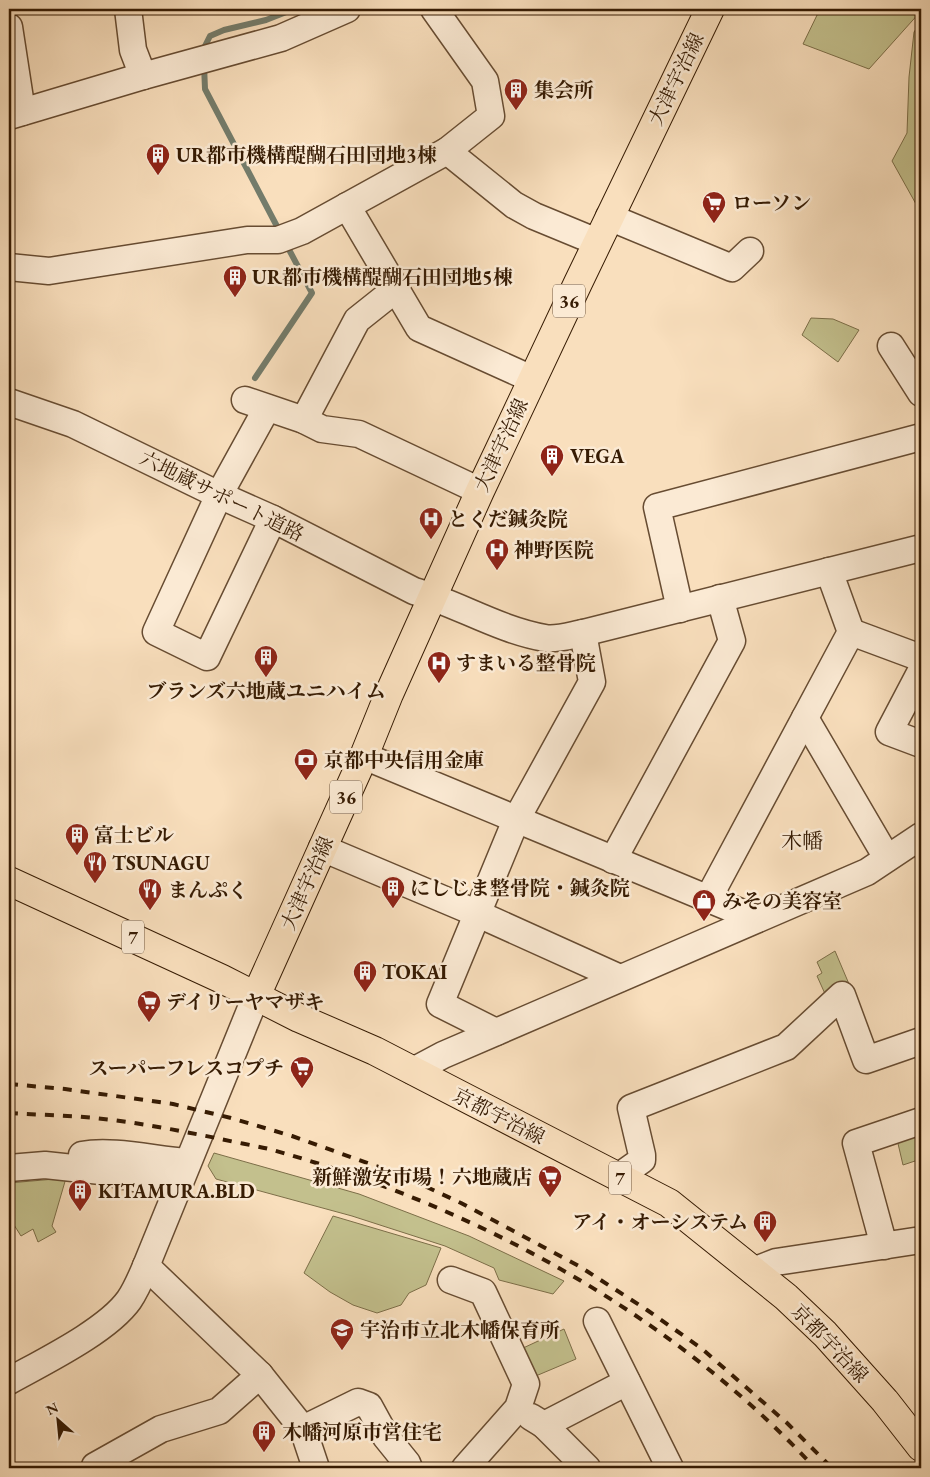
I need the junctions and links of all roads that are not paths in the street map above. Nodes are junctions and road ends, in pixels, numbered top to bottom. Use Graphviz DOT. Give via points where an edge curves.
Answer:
graph roads {
  1 [pos="128,9"];
  2 [pos="348,9"];
  3 [pos="434,9"];
  4 [pos="710,9"];
  5 [pos="9,27"];
  6 [pos="143,76"];
  7 [pos="15,114"];
  8 [pos="447,151"];
  9 [pos="347,206"];
  10 [pos="609,217"];
  11 [pos="597,242"];
  12 [pos="750,251"];
  13 [pos="9,267"];
  14 [pos="396,289"];
  15 [pos="891,346"];
  16 [pos="532,379"];
  17 [pos="921,393"];
  18 [pos="9,402"];
  19 [pos="304,420"];
  20 [pos="921,437"];
  21 [pos="480,491"];
  22 [pos="219,495"];
  23 [pos="273,518"];
  24 [pos="921,548"];
  25 [pos="830,571"];
  26 [pos="433,597"];
  27 [pos="720,598"];
  28 [pos="680,609"];
  29 [pos="851,632"];
  30 [pos="583,633"];
  31 [pos="921,658"];
  32 [pos="921,671"];
  33 [pos="805,718"];
  34 [pos="921,744"];
  35 [pos="364,756"];
  36 [pos="516,820"];
  37 [pos="921,836"];
  38 [pos="322,848"];
  39 [pos="887,858"];
  40 [pos="613,860"];
  41 [pos="9,881"];
  42 [pos="708,899"];
  43 [pos="476,914"];
  44 [pos="757,919"];
  45 [pos="620,978"];
  46 [pos="256,996"];
  47 [pos="496,1032"];
  48 [pos="921,1042"];
  49 [pos="413,1071"];
  50 [pos="921,1120"];
  51 [pos="187,1162"];
  52 [pos="45,1165"];
  53 [pos="9,1168"];
  54 [pos="618,1177"];
  55 [pos="177,1187"];
  56 [pos="921,1240"];
  57 [pos="884,1246"];
  58 [pos="146,1266"];
  59 [pos="754,1271"];
  60 [pos="450,1280"];
  61 [pos="597,1322"];
  62 [pos="260,1375"];
  63 [pos="9,1381"];
  64 [pos="627,1382"];
  65 [pos="518,1408"];
  66 [pos="544,1425"];
  67 [pos="303,1429"];
  68 [pos="921,1447"];
  69 [pos="96,1468"];
  70 [pos="316,1468"];
  71 [pos="409,1468"];
  72 [pos="465,1468"];
  73 [pos="587,1468"];
  74 [pos="670,1468"];
  1 -- 6 [label="street" via="133,50"];
  2 -- 6 [label="street" via="282,38"];
  3 -- 8 [label="street" via="485,81 491,116"];
  4 -- 10 [label="main road, 大津宇治線 / 36"];
  5 -- 7 [label="street"];
  6 -- 7 [label="street"];
  8 -- 9 [label="street"];
  8 -- 11 [label="street" via="514,205"];
  9 -- 13 [label="street" via="302,231 278,240 247,240 49,271"];
  9 -- 14 [label="street"];
  10 -- 11 [label="main road, 大津宇治線 / 36"];
  10 -- 12 [label="street" via="732,268"];
  11 -- 16 [label="main road, 大津宇治線 / 36"];
  14 -- 16 [label="street" via="419,328"];
  14 -- 19 [label="street" via="357,320"];
  15 -- 17 [label="street"];
  16 -- 21 [label="main road, 大津宇治線 / 36"];
  18 -- 22 [label="street, 六地蔵サポート道路" via="73,424"];
  19 -- 21 [label="street" via="322,429 359,434"];
  19 -- 22 [label="street" via="256,404"];
  20 -- 28 [label="street" via="657,507"];
  21 -- 26 [label="main road, 大津宇治線 / 36"];
  22 -- 23 [label="street, 六地蔵サポート道路"];
  22 -- 23 [label="street" via="156,632 207,657"];
  23 -- 26 [label="street, 六地蔵サポート道路" via="414,591"];
  24 -- 25 [label="street, 六地蔵サポート道路"];
  25 -- 27 [label="street, 六地蔵サポート道路"];
  25 -- 29 [label="street"];
  26 -- 30 [label="street, 六地蔵サポート道路" via="492,623 547,639"];
  26 -- 35 [label="main road, 大津宇治線 / 36"];
  27 -- 28 [label="street, 六地蔵サポート道路"];
  27 -- 40 [label="street" via="732,640"];
  28 -- 30 [label="street, 六地蔵サポート道路"];
  29 -- 31 [label="street"];
  29 -- 33 [label="street"];
  30 -- 36 [label="street" via="592,682"];
  32 -- 34 [label="street" via="889,732"];
  33 -- 39 [label="street"];
  33 -- 42 [label="street"];
  35 -- 36 [label="street"];
  35 -- 38 [label="main road, 大津宇治線 / 36"];
  36 -- 40 [label="street"];
  36 -- 43 [label="street"];
  37 -- 39 [label="street"];
  38 -- 43 [label="street"];
  38 -- 46 [label="main road, 大津宇治線 / 36"];
  39 -- 44 [label="street" via="867,872"];
  40 -- 42 [label="street"];
  41 -- 46 [label="main road, 京都宇治線 / 7"];
  42 -- 44 [label="street"];
  43 -- 45 [label="street"];
  43 -- 47 [label="street" via="440,1004"];
  44 -- 45 [label="street"];
  45 -- 47 [label="street"];
  46 -- 49 [label="main road, 京都宇治線 / 7"];
  46 -- 51 [label="street"];
  47 -- 49 [label="street" via="443,1054"];
  48 -- 54 [label="street" via="866,1060 842,995 786,1047 631,1108 642,1160"];
  49 -- 54 [label="main road, 京都宇治線 / 7"];
  50 -- 57 [label="street" via="856,1143"];
  51 -- 52 [label="street" via="91,1153"];
  51 -- 55 [label="street"];
  52 -- 53 [label="street"];
  52 -- 55 [label="street" via="101,1171"];
  54 -- 59 [label="main road, 京都宇治線 / 7" via="669,1203"];
  55 -- 58 [label="street"];
  56 -- 57 [label="street"];
  57 -- 59 [label="street" via="776,1262"];
  58 -- 62 [label="street"];
  58 -- 63 [label="street" via="129,1301 116,1314"];
  59 -- 68 [label="main road, 京都宇治線 / 7" via="825,1334"];
  60 -- 65 [label="street" via="483,1292 526,1384"];
  61 -- 64 [label="street"];
  62 -- 67 [label="street"];
  62 -- 69 [label="street" via="219,1411 161,1429"];
  64 -- 66 [label="street"];
  64 -- 74 [label="street"];
  65 -- 66 [label="street"];
  65 -- 72 [label="street"];
  66 -- 73 [label="street"];
  67 -- 70 [label="street"];
  67 -- 71 [label="street" via="358,1402 364,1404 369,1406 386,1437"];
}
